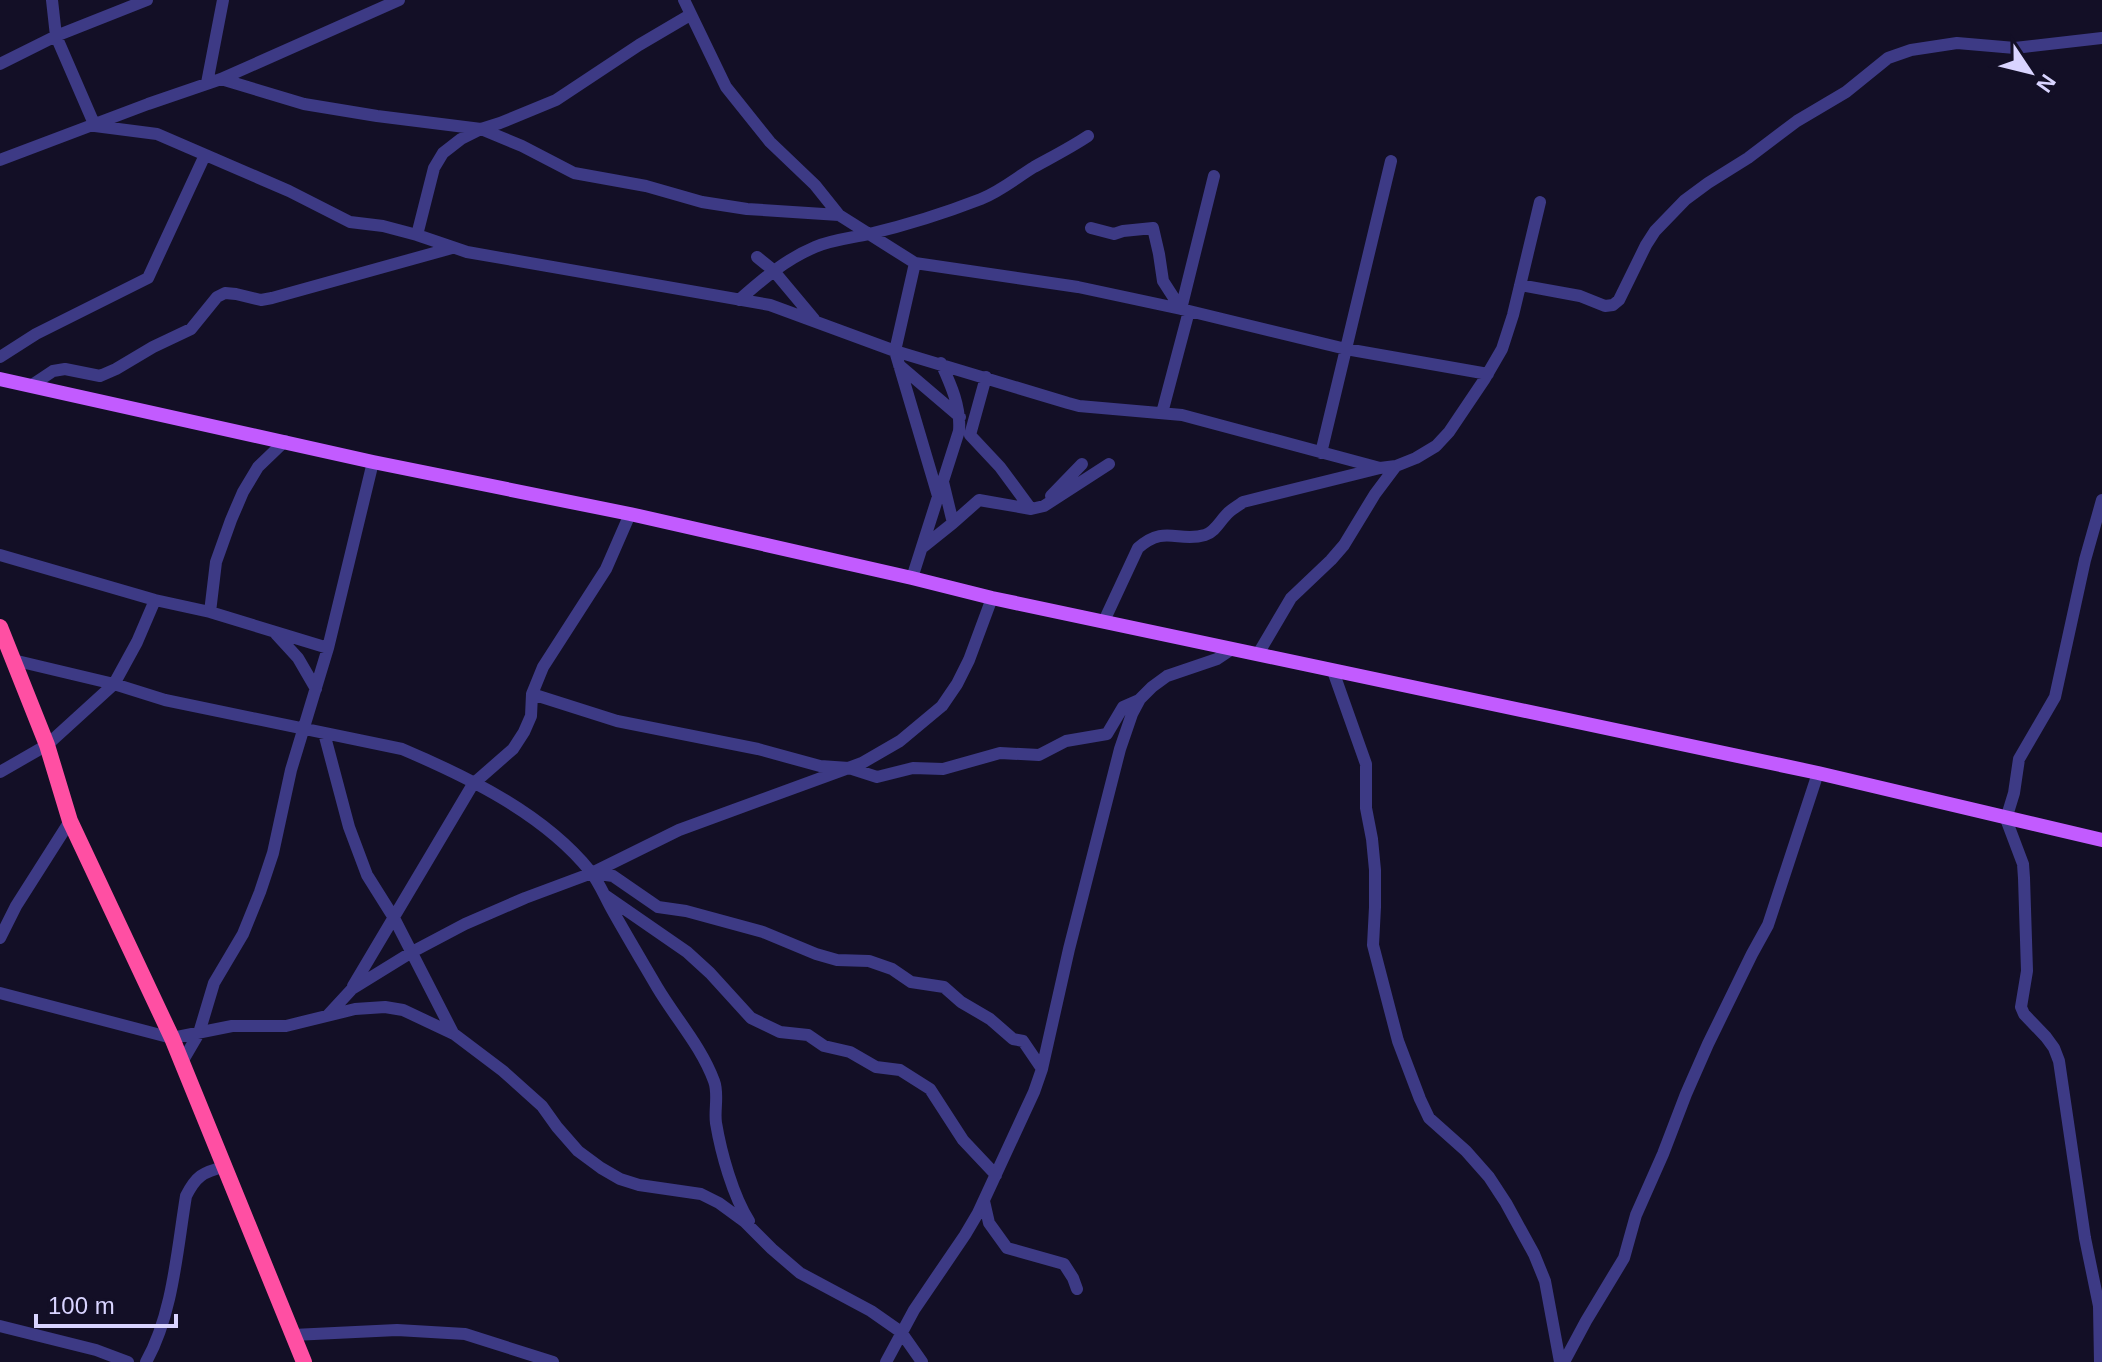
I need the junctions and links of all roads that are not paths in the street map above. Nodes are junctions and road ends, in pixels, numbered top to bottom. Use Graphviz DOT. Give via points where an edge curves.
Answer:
graph roads {
  1 [pos="52,0"];
  2 [pos="147,0"];
  3 [pos="223,0"];
  4 [pos="399,0"];
  5 [pos="684,0"];
  6 [pos="690,15"];
  7 [pos="56,36"];
  8 [pos="2102,38"];
  9 [pos="0,64"];
  10 [pos="221,79"];
  11 [pos="207,83"];
  12 [pos="95,126"];
  13 [pos="481,129"];
  14 [pos="1088,136"];
  15 [pos="205,155"];
  16 [pos="0,160"];
  17 [pos="1391,161"];
  18 [pos="1214,176"];
  19 [pos="1540,202"];
  20 [pos="839,215"];
  21 [pos="1091,228"];
  22 [pos="870,234"];
  23 [pos="417,235"];
  24 [pos="452,248"];
  25 [pos="757,257"];
  26 [pos="915,263"];
  27 [pos="773,270"];
  28 [pos="1520,285"];
  29 [pos="739,300"];
  30 [pos="1185,310"];
  31 [pos="817,321"];
  32 [pos="1346,349"];
  33 [pos="895,351"];
  34 [pos="0,357"];
  35 [pos="941,363"];
  36 [pos="899,365"];
  37 [pos="1488,374"];
  38 [pos="986,377"];
  39 [pos="0,379"];
  40 [pos="32,385"];
  41 [pos="1162,413"];
  42 [pos="960,417"];
  43 [pos="285,441"];
  44 [pos="1321,453"];
  45 [pos="373,462"];
  46 [pos="1082,464"];
  47 [pos="1109,464"];
  48 [pos="1396,466"];
  49 [pos="1380,468"];
  50 [pos="943,482"];
  51 [pos="938,496"];
  52 [pos="2102,500"];
  53 [pos="1047,504"];
  54 [pos="1031,509"];
  55 [pos="630,514"];
  56 [pos="953,523"];
  57 [pos="921,548"];
  58 [pos="0,555"];
  59 [pos="912,578"];
  60 [pos="992,598"];
  61 [pos="155,600"];
  62 [pos="210,612"];
  63 [pos="1104,621"];
  64 [pos="0,627"];
  65 [pos="273,632"];
  66 [pos="328,648"];
  67 [pos="1232,649"];
  68 [pos="1258,654"];
  69 [pos="13,660"];
  70 [pos="1333,671"];
  71 [pos="114,684"];
  72 [pos="316,689"];
  73 [pos="532,694"];
  74 [pos="1140,699"];
  75 [pos="303,727"];
  76 [pos="324,733"];
  77 [pos="47,745"];
  78 [pos="849,768"];
  79 [pos="0,772"];
  80 [pos="1818,773"];
  81 [pos="473,784"];
  82 [pos="2006,819"];
  83 [pos="70,821"];
  84 [pos="2102,840"];
  85 [pos="592,873"];
  86 [pos="604,895"];
  87 [pos="394,918"];
  88 [pos="0,938"];
  89 [pos="412,952"];
  90 [pos="352,989"];
  91 [pos="0,993"];
  92 [pos="327,1016"];
  93 [pos="199,1033"];
  94 [pos="454,1034"];
  95 [pos="172,1038"];
  96 [pos="182,1062"];
  97 [pos="1042,1069"];
  98 [pos="224,1167"];
  99 [pos="996,1175"];
  100 [pos="984,1201"];
  101 [pos="757,1235"];
  102 [pos="1077,1289"];
  103 [pos="0,1326"];
  104 [pos="901,1332"];
  105 [pos="293,1335"];
  106 [pos="128,1362"];
  107 [pos="146,1362"];
  108 [pos="304,1362"];
  109 [pos="553,1362"];
  110 [pos="886,1362"];
  111 [pos="922,1362"];
  112 [pos="1562,1362"];
  113 [pos="2100,1362"];
  1 -- 7 [label="street"];
  2 -- 7 [label="street"];
  3 -- 11 [label="street"];
  4 -- 10 [label="street"];
  5 -- 6 [label="street"];
  6 -- 13 [label="street" via="556,100"];
  6 -- 20 [label="street" via="735,100"];
  7 -- 9 [label="street"];
  7 -- 12 [label="street"];
  8 -- 28 [label="street" via="2015,48 1957,43 1888,58 1685,200 1655,231 1613,305"];
  10 -- 11 [label="street"];
  10 -- 13 [label="street" via="304,104"];
  11 -- 12 [label="street"];
  12 -- 15 [label="street" via="152,132"];
  12 -- 16 [label="street"];
  13 -- 20 [label="street" via="574,173 702,202"];
  13 -- 23 [label="street" via="443,153 434,168"];
  14 -- 22 [label="street" via="981,199"];
  15 -- 23 [label="street" via="336,217"];
  15 -- 34 [label="street" via="148,278"];
  17 -- 32 [label="street"];
  18 -- 30 [label="street"];
  19 -- 28 [label="street"];
  20 -- 22 [label="street"];
  21 -- 30 [label="street" via="1114,234 1153,228 1163,281"];
  22 -- 26 [label="street"];
  22 -- 27 [label="street" via="819,245"];
  23 -- 24 [label="street"];
  24 -- 29 [label="street"];
  24 -- 40 [label="street" via="272,298 225,293 191,329 116,369 100,376 53,371"];
  25 -- 27 [label="street"];
  26 -- 30 [label="street" via="1078,287"];
  26 -- 33 [label="street"];
  27 -- 29 [label="street"];
  27 -- 31 [label="street"];
  28 -- 37 [label="street" via="1502,349"];
  29 -- 31 [label="street"];
  30 -- 32 [label="street"];
  30 -- 41 [label="street"];
  31 -- 33 [label="street"];
  32 -- 37 [label="street"];
  32 -- 44 [label="street"];
  33 -- 35 [label="street"];
  33 -- 36 [label="street"];
  35 -- 38 [label="street"];
  35 -- 42 [label="street"];
  36 -- 42 [label="street"];
  36 -- 51 [label="street"];
  37 -- 48 [label="street" via="1436,446"];
  38 -- 41 [label="street" via="1079,406"];
  38 -- 54 [label="street" via="970,435"];
  39 -- 40 [label="main road"];
  40 -- 43 [label="main road"];
  41 -- 44 [label="street"];
  42 -- 50 [label="street"];
  43 -- 45 [label="main road"];
  43 -- 62 [label="street" via="258,467 243,492 216,562"];
  44 -- 49 [label="street"];
  45 -- 55 [label="main road"];
  45 -- 66 [label="street"];
  46 -- 53 [label="street"];
  47 -- 53 [label="street"];
  48 -- 49 [label="street"];
  48 -- 68 [label="street" via="1344,545 1291,598"];
  49 -- 63 [label="street" via="1243,502 1208,535 1147,539"];
  50 -- 51 [label="street"];
  50 -- 56 [label="street"];
  51 -- 57 [label="street"];
  52 -- 82 [label="street" via="2055,697 2019,759"];
  53 -- 54 [label="street"];
  54 -- 56 [label="street" via="979,500"];
  55 -- 59 [label="main road"];
  55 -- 73 [label="street" via="606,569 543,667"];
  56 -- 57 [label="street"];
  57 -- 59 [label="street"];
  58 -- 61 [label="street"];
  59 -- 60 [label="main road"];
  60 -- 63 [label="main road"];
  60 -- 78 [label="street" via="969,660 942,706 900,741"];
  61 -- 62 [label="street"];
  61 -- 71 [label="street"];
  62 -- 65 [label="street"];
  63 -- 67 [label="main road"];
  64 -- 69 [label="highway"];
  65 -- 66 [label="street"];
  65 -- 72 [label="street" via="298,658"];
  66 -- 72 [label="street"];
  67 -- 68 [label="main road"];
  67 -- 74 [label="street" via="1167,676"];
  68 -- 70 [label="main road"];
  69 -- 71 [label="street"];
  69 -- 77 [label="highway"];
  70 -- 80 [label="main road"];
  70 -- 112 [label="street" via="1366,764 1375,870 1374,949 1398,1041 1429,1118 1489,1177 1534,1254"];
  71 -- 75 [label="street" via="165,700"];
  71 -- 77 [label="street"];
  72 -- 75 [label="street"];
  73 -- 78 [label="street" via="617,721"];
  73 -- 81 [label="street" via="531,716 513,749"];
  74 -- 78 [label="street" via="1123,707 1107,734 1066,741 1039,755 1000,753 943,769 913,768 877,777"];
  74 -- 97 [label="street" via="1120,749"];
  75 -- 76 [label="street"];
  75 -- 93 [label="street" via="260,892 214,983"];
  76 -- 81 [label="street" via="402,749"];
  76 -- 87 [label="street" via="367,875"];
  77 -- 79 [label="street"];
  77 -- 83 [label="highway"];
  78 -- 85 [label="street" via="679,830"];
  80 -- 82 [label="main road"];
  80 -- 112 [label="street" via="1768,925 1686,1094 1621,1265"];
  81 -- 85 [label="street" via="544,825"];
  81 -- 87 [label="street"];
  82 -- 84 [label="main road"];
  82 -- 113 [label="street" via="2023,864 2027,971 2021,1007 2059,1061 2101,1316"];
  83 -- 88 [label="street"];
  83 -- 95 [label="highway"];
  85 -- 86 [label="street"];
  85 -- 89 [label="street" via="465,924"];
  85 -- 97 [label="street" via="613,876 658,907 763,932 837,960 869,961 911,982 944,987 1023,1041"];
  86 -- 99 [label="street" via="687,952 751,1018 780,1032 808,1035 876,1067 900,1070 930,1089 963,1140"];
  86 -- 101 [label="street" via="716,1085 716,1122 738,1203"];
  87 -- 89 [label="street"];
  87 -- 90 [label="street"];
  89 -- 90 [label="street"];
  89 -- 94 [label="street"];
  90 -- 92 [label="street"];
  91 -- 95 [label="street"];
  92 -- 93 [label="street" via="286,1026 232,1026"];
  92 -- 94 [label="street" via="385,1007"];
  93 -- 95 [label="street"];
  93 -- 96 [label="street"];
  94 -- 101 [label="street" via="530,1094 566,1139 601,1168 639,1185 701,1194"];
  95 -- 96 [label="highway"];
  96 -- 98 [label="highway"];
  97 -- 99 [label="street"];
  98 -- 105 [label="highway"];
  98 -- 107 [label="street" via="206,1171 186,1196 165,1317"];
  99 -- 100 [label="street"];
  100 -- 102 [label="street" via="989,1223 1007,1248 1064,1264"];
  100 -- 104 [label="street"];
  101 -- 104 [label="street" via="800,1273"];
  103 -- 106 [label="street"];
  104 -- 110 [label="street"];
  104 -- 111 [label="street"];
  105 -- 108 [label="highway"];
  105 -- 109 [label="street" via="397,1330 465,1334"];
}
